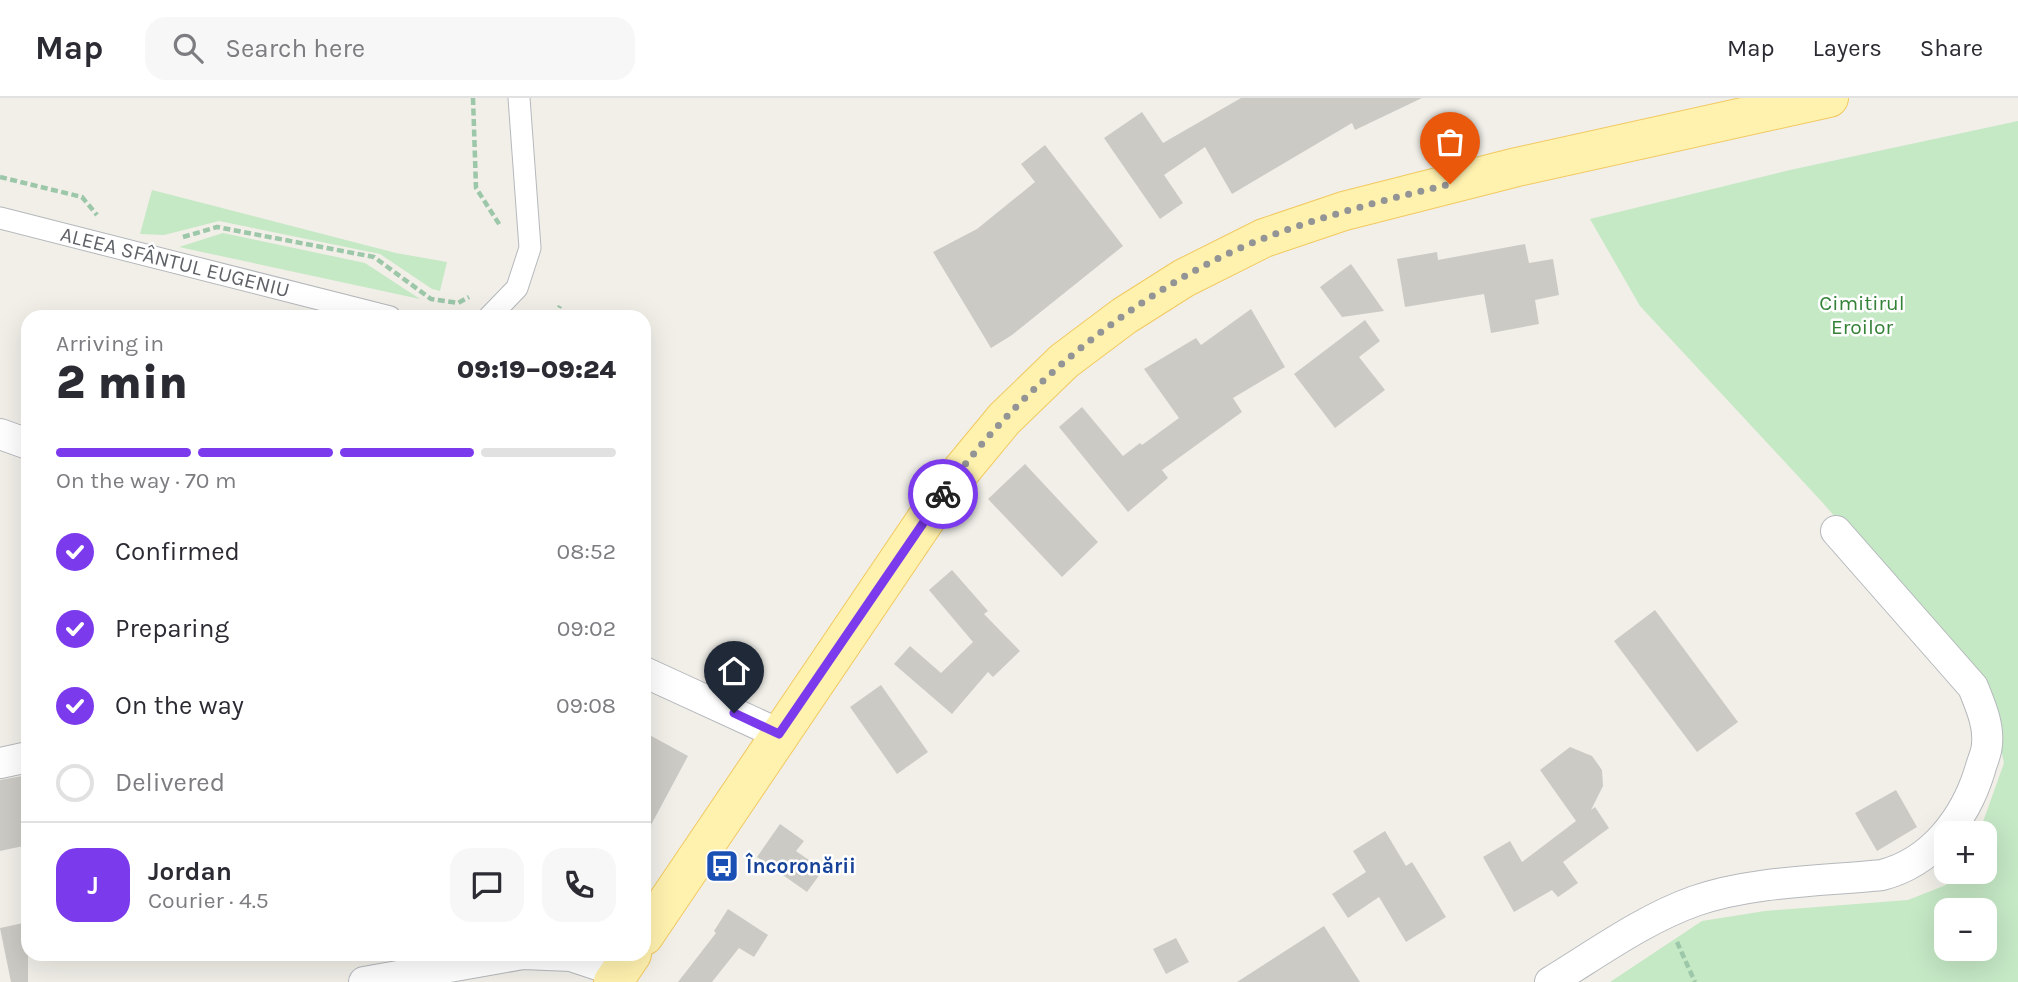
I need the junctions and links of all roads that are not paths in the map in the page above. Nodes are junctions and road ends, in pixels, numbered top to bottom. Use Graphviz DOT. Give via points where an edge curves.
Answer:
graph roads {
  1 [pos="519,98"];
  2 [pos="1829,98"];
  3 [pos="0,218"];
  4 [pos="362,310"];
  5 [pos="496,310"];
  6 [pos="0,434"];
  7 [pos="21,442"];
  8 [pos="1836,531"];
  9 [pos="651,675"];
  10 [pos="779,734"];
  11 [pos="21,758"];
  12 [pos="0,763"];
  13 [pos="651,926"];
  14 [pos="483,961"];
  15 [pos="590,961"];
  16 [pos="621,969"];
  17 [pos="364,982"];
  18 [pos="1550,982"];
  1 -- 5 [label="street" via="530,248 517,288"];
  2 -- 10 [label="main road" via="1344,211 1264,238 1184,278 1063,361 1004,419 947,488"];
  3 -- 4 [label="street, ALEEA SFÂNTUL EUGENIU"];
  6 -- 7 [label="street"];
  8 -- 18 [label="street" via="1973,687 1985,715 1987,744 1972,796 1930,851 1901,870 1738,890 1696,901"];
  9 -- 10 [label="street"];
  10 -- 13 [label="main road"];
  11 -- 12 [label="street"];
  14 -- 17 [label="street"];
  15 -- 16 [label="street"];
}
